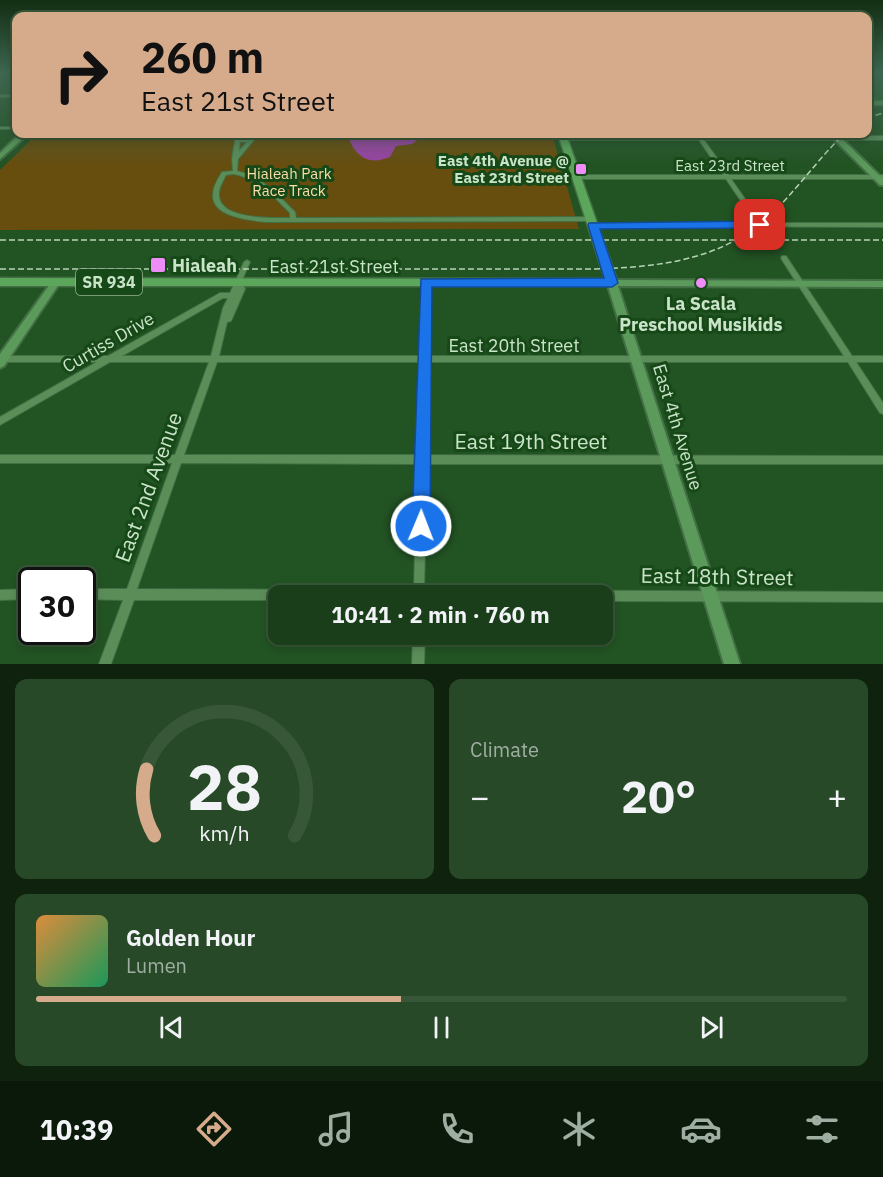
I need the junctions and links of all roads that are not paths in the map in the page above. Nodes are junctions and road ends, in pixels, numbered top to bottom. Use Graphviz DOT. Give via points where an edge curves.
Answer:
graph roads {
  1 [pos="20,138"];
  2 [pos="564,138"];
  3 [pos="700,138"];
  4 [pos="838,138"];
  5 [pos="0,157"];
  6 [pos="235,159"];
  7 [pos="235,170"];
  8 [pos="577,177"];
  9 [pos="728,177"];
  10 [pos="881,179"];
  11 [pos="293,218"];
  12 [pos="592,222"];
  13 [pos="760,225"];
  14 [pos="883,225"];
  15 [pos="784,258"];
  16 [pos="247,262"];
  17 [pos="0,282"];
  18 [pos="56,282"];
  19 [pos="240,282"];
  20 [pos="426,282"];
  21 [pos="612,283"];
  22 [pos="800,283"];
  23 [pos="883,284"];
  24 [pos="232,296"];
  25 [pos="226,322"];
  26 [pos="108,359"];
  27 [pos="850,359"];
  28 [pos="1,360"];
  29 [pos="214,360"];
  30 [pos="425,360"];
  31 [pos="883,360"];
  32 [pos="637,361"];
  33 [pos="883,410"];
  34 [pos="0,421"];
  35 [pos="0,459"];
  36 [pos="422,459"];
  37 [pos="668,459"];
  38 [pos="176,460"];
  39 [pos="883,460"];
  40 [pos="419,585"];
  41 [pos="0,594"];
  42 [pos="18,594"];
  43 [pos="96,594"];
  44 [pos="129,594"];
  45 [pos="268,594"];
  46 [pos="613,595"];
  47 [pos="710,595"];
  48 [pos="883,597"];
  49 [pos="418,645"];
  50 [pos="105,664"];
  51 [pos="418,664"];
  52 [pos="732,664"];
  1 -- 5 [label="main road"];
  2 -- 8 [label="main road, East 4th Avenue"];
  3 -- 9 [label="street"];
  4 -- 10 [label="main road"];
  6 -- 7 [label="street"];
  7 -- 11 [label="street" via="266,188 293,213"];
  7 -- 11 [label="street" via="224,173 215,186 215,200 222,210 237,218"];
  8 -- 9 [label="street, East 23rd Street"];
  8 -- 12 [label="main road, East 4th Avenue"];
  9 -- 10 [label="street, East 23rd Street"];
  9 -- 13 [label="street"];
  11 -- 12 [label="street"];
  12 -- 13 [label="street"];
  12 -- 21 [label="main road, East 4th Avenue"];
  13 -- 14 [label="street"];
  15 -- 22 [label="street"];
  16 -- 19 [label="street"];
  17 -- 18 [label="main road, East 21st Street / SR 934"];
  18 -- 19 [label="main road, East 21st Street / SR 934"];
  18 -- 28 [label="main road"];
  19 -- 20 [label="main road, East 21st Street / SR 934"];
  19 -- 24 [label="street, East 2nd Avenue"];
  19 -- 25 [label="street, East 2nd Avenue" via="242,289"];
  20 -- 21 [label="main road, East 21st Street / SR 934"];
  20 -- 30 [label="street"];
  21 -- 22 [label="main road, East 21st Street"];
  21 -- 32 [label="main road, East 4th Avenue"];
  22 -- 23 [label="main road, East 21st Street"];
  22 -- 27 [label="street"];
  24 -- 25 [label="street, East 2nd Avenue"];
  24 -- 26 [label="street, Curtiss Drive" via="222,295"];
  25 -- 29 [label="street, East 2nd Avenue"];
  26 -- 28 [label="street, East 20th Street"];
  26 -- 29 [label="street, East 20th Street"];
  26 -- 34 [label="street, Curtiss Drive"];
  27 -- 31 [label="street, East 20th Street"];
  27 -- 32 [label="street, East 20th Street"];
  27 -- 33 [label="street"];
  29 -- 30 [label="street, East 20th Street"];
  29 -- 38 [label="street, East 2nd Avenue"];
  30 -- 32 [label="street, East 20th Street"];
  30 -- 36 [label="street"];
  32 -- 37 [label="main road, East 4th Avenue"];
  35 -- 38 [label="street, East 19th Street"];
  36 -- 37 [label="street, East 19th Street"];
  36 -- 38 [label="street, East 19th Street"];
  36 -- 40 [label="street"];
  37 -- 39 [label="street, East 19th Street"];
  37 -- 47 [label="main road, East 4th Avenue"];
  38 -- 44 [label="street, East 2nd Avenue"];
  41 -- 42 [label="street"];
  43 -- 44 [label="street, East 18th Street"];
  44 -- 45 [label="street, East 18th Street"];
  44 -- 50 [label="street, East 2nd Avenue"];
  46 -- 47 [label="street, East 18th Street"];
  47 -- 48 [label="street, East 18th Street"];
  47 -- 52 [label="main road, East 4th Avenue"];
  49 -- 51 [label="street"];
}
